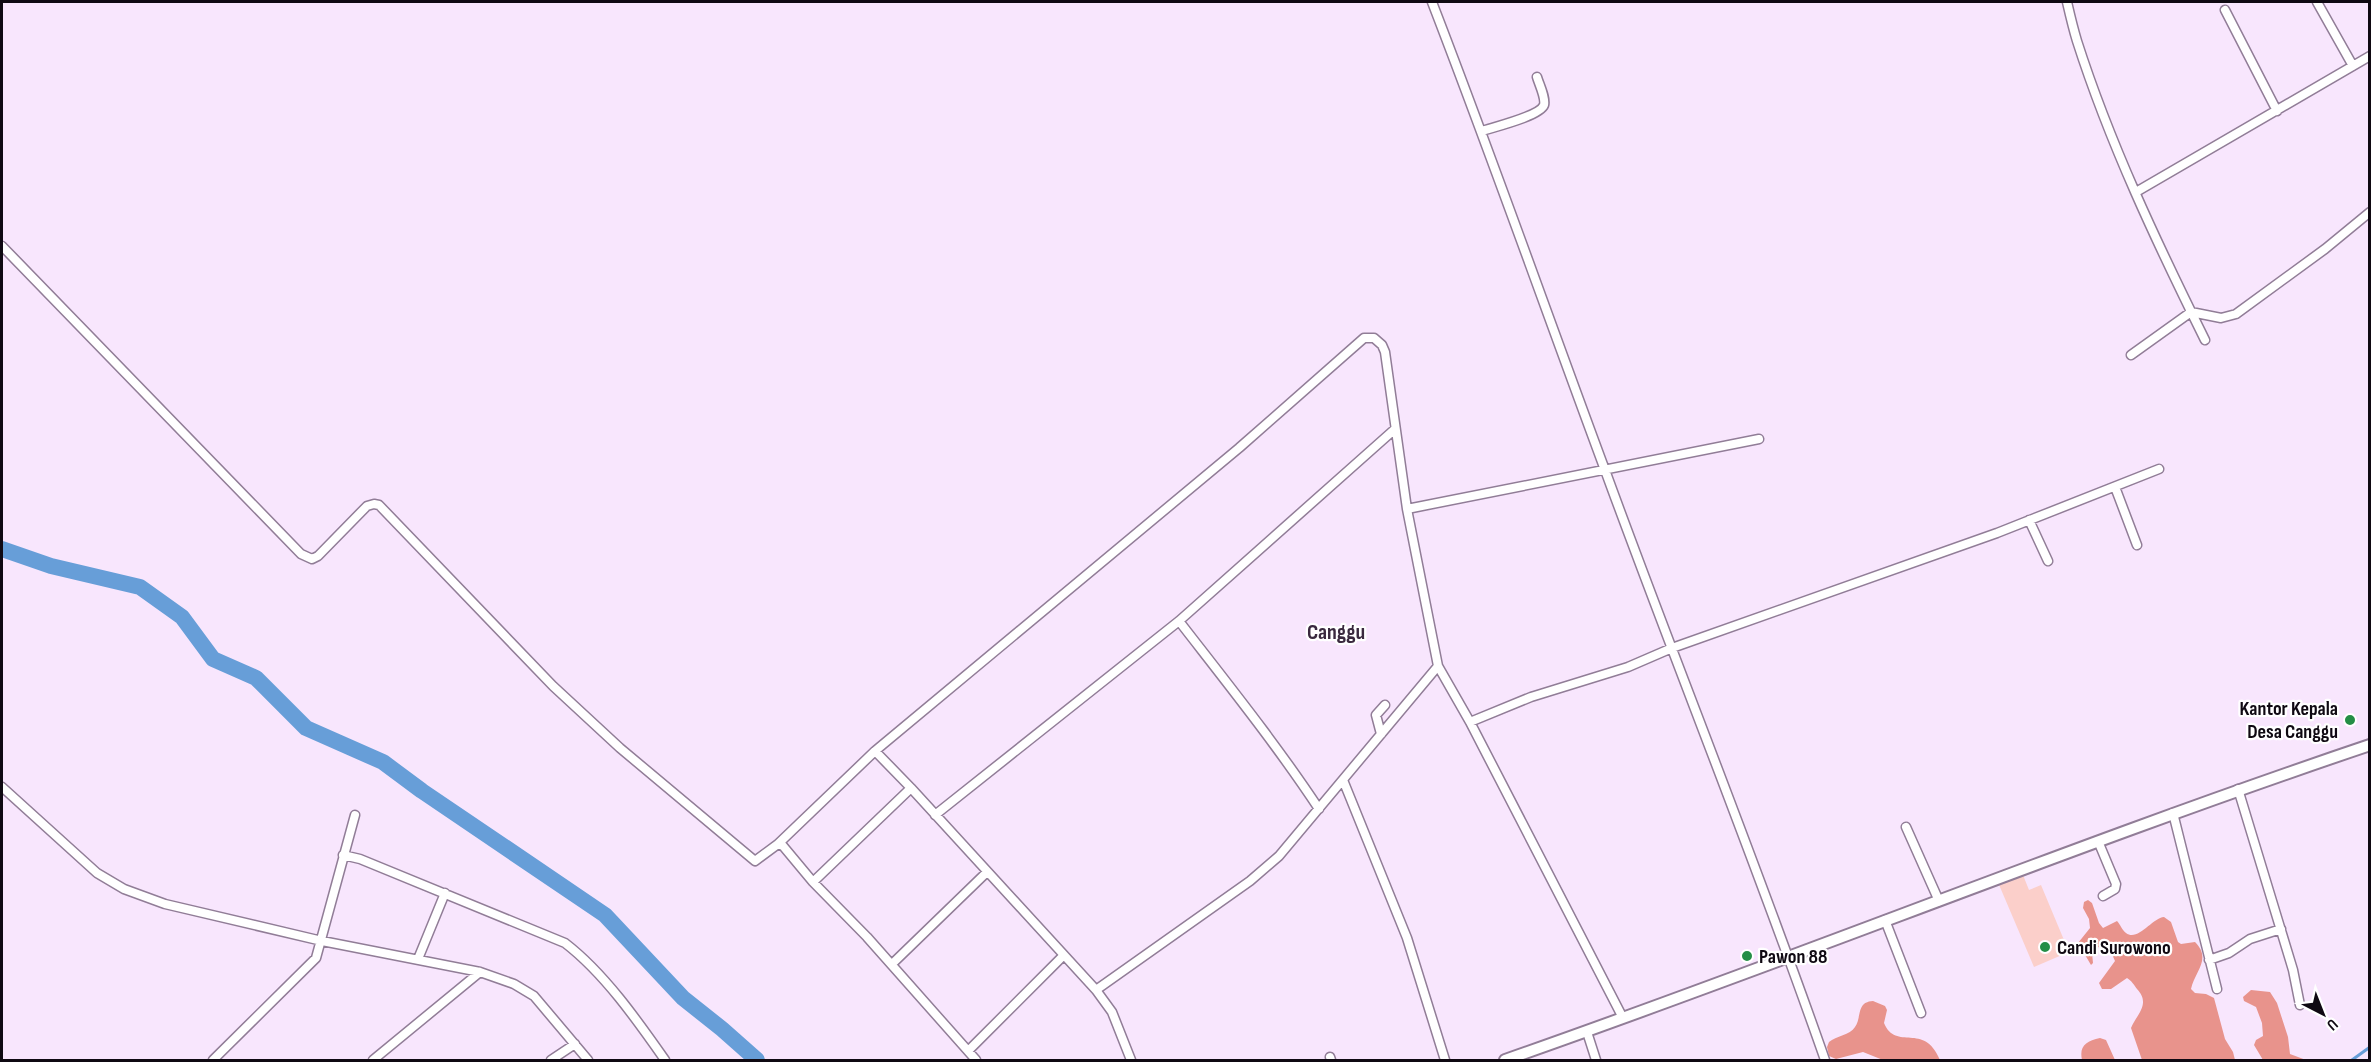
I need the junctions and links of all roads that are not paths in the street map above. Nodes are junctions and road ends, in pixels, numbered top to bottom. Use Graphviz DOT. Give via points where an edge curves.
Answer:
graph roads {
  1 [pos="1432,2"];
  2 [pos="2067,2"];
  3 [pos="2317,2"];
  4 [pos="2225,10"];
  5 [pos="2370,56"];
  6 [pos="2353,66"];
  7 [pos="1537,77"];
  8 [pos="2277,111"];
  9 [pos="1482,131"];
  10 [pos="2136,192"];
  11 [pos="2370,212"];
  12 [pos="2,246"];
  13 [pos="2192,312"];
  14 [pos="2205,340"];
  15 [pos="2131,355"];
  16 [pos="1395,429"];
  17 [pos="1759,439"];
  18 [pos="2159,469"];
  19 [pos="1605,471"];
  20 [pos="2115,487"];
  21 [pos="1407,509"];
  22 [pos="2029,520"];
  23 [pos="2137,545"];
  24 [pos="2048,561"];
  25 [pos="1179,621"];
  26 [pos="1672,648"];
  27 [pos="1438,666"];
  28 [pos="1385,705"];
  29 [pos="1470,722"];
  30 [pos="1382,734"];
  31 [pos="2370,745"];
  32 [pos="874,751"];
  33 [pos="1343,780"];
  34 [pos="2,787"];
  35 [pos="911,788"];
  36 [pos="2238,789"];
  37 [pos="1319,809"];
  38 [pos="2173,813"];
  39 [pos="356,815"];
  40 [pos="935,815"];
  41 [pos="1906,827"];
  42 [pos="2098,841"];
  43 [pos="778,844"];
  44 [pos="343,855"];
  45 [pos="987,872"];
  46 [pos="813,882"];
  47 [pos="445,893"];
  48 [pos="2103,896"];
  49 [pos="1939,901"];
  50 [pos="1886,920"];
  51 [pos="2280,929"];
  52 [pos="321,940"];
  53 [pos="1064,955"];
  54 [pos="418,958"];
  55 [pos="1790,958"];
  56 [pos="2209,960"];
  57 [pos="892,964"];
  58 [pos="480,972"];
  59 [pos="2217,989"];
  60 [pos="1096,990"];
  61 [pos="2300,1005"];
  62 [pos="1921,1013"];
  63 [pos="1623,1018"];
  64 [pos="1587,1032"];
  65 [pos="575,1044"];
  66 [pos="968,1050"];
  67 [pos="213,1060"];
  68 [pos="373,1060"];
  69 [pos="551,1060"];
  70 [pos="588,1060"];
  71 [pos="665,1060"];
  72 [pos="976,1060"];
  73 [pos="1131,1060"];
  74 [pos="1445,1060"];
  75 [pos="1505,1060"];
  76 [pos="1596,1060"];
  77 [pos="1825,1060"];
  1 -- 9 [label="street"];
  2 -- 10 [label="street" via="2083,59"];
  3 -- 6 [label="street"];
  4 -- 8 [label="street"];
  5 -- 6 [label="street"];
  6 -- 8 [label="street"];
  7 -- 9 [label="street" via="1544,100 1541,109"];
  8 -- 10 [label="street"];
  9 -- 19 [label="street"];
  10 -- 13 [label="street"];
  11 -- 13 [label="street" via="2236,314 2221,318"];
  12 -- 43 [label="street" via="301,554 312,559 318,556 367,506 379,505 553,686 709,824 755,861"];
  13 -- 14 [label="street"];
  13 -- 15 [label="street"];
  16 -- 21 [label="street"];
  16 -- 25 [label="street"];
  16 -- 32 [label="street" via="1382,345 1374,338 1364,339"];
  17 -- 19 [label="street"];
  18 -- 20 [label="street"];
  19 -- 21 [label="street"];
  19 -- 26 [label="street"];
  20 -- 22 [label="street"];
  20 -- 23 [label="street"];
  21 -- 27 [label="street"];
  22 -- 24 [label="street"];
  22 -- 26 [label="street"];
  25 -- 37 [label="street"];
  25 -- 40 [label="street"];
  26 -- 29 [label="street"];
  26 -- 55 [label="street"];
  27 -- 29 [label="street"];
  27 -- 30 [label="street"];
  28 -- 30 [label="street" via="1376,715"];
  29 -- 63 [label="street"];
  30 -- 33 [label="street"];
  31 -- 36 [label="street"];
  32 -- 35 [label="street"];
  32 -- 43 [label="street"];
  33 -- 37 [label="street"];
  33 -- 74 [label="street" via="1407,938"];
  34 -- 52 [label="street" via="97,873 124,889 165,904"];
  35 -- 40 [label="street"];
  35 -- 46 [label="street"];
  36 -- 38 [label="street"];
  36 -- 51 [label="street"];
  37 -- 60 [label="street" via="1279,856 1250,881"];
  38 -- 42 [label="street"];
  38 -- 56 [label="street"];
  39 -- 44 [label="street"];
  40 -- 45 [label="street"];
  41 -- 49 [label="street"];
  42 -- 48 [label="street" via="2116,884"];
  42 -- 49 [label="street"];
  43 -- 46 [label="street"];
  44 -- 47 [label="street"];
  44 -- 52 [label="street"];
  45 -- 53 [label="street"];
  45 -- 57 [label="street"];
  46 -- 57 [label="street"];
  47 -- 54 [label="street"];
  47 -- 71 [label="street" via="565,943 580,954"];
  49 -- 50 [label="street"];
  50 -- 55 [label="street"];
  50 -- 62 [label="street"];
  51 -- 56 [label="street"];
  51 -- 61 [label="street"];
  52 -- 54 [label="street"];
  52 -- 67 [label="street" via="316,958 309,966"];
  53 -- 60 [label="street"];
  53 -- 66 [label="street"];
  54 -- 58 [label="street"];
  55 -- 63 [label="street"];
  55 -- 77 [label="street"];
  56 -- 59 [label="street"];
  57 -- 66 [label="street"];
  58 -- 65 [label="street" via="534,996"];
  58 -- 68 [label="street"];
  60 -- 73 [label="street" via="1112,1012"];
  63 -- 64 [label="street"];
  64 -- 75 [label="street"];
  64 -- 76 [label="street"];
  65 -- 69 [label="street"];
  65 -- 70 [label="street"];
  66 -- 72 [label="street"];
}
